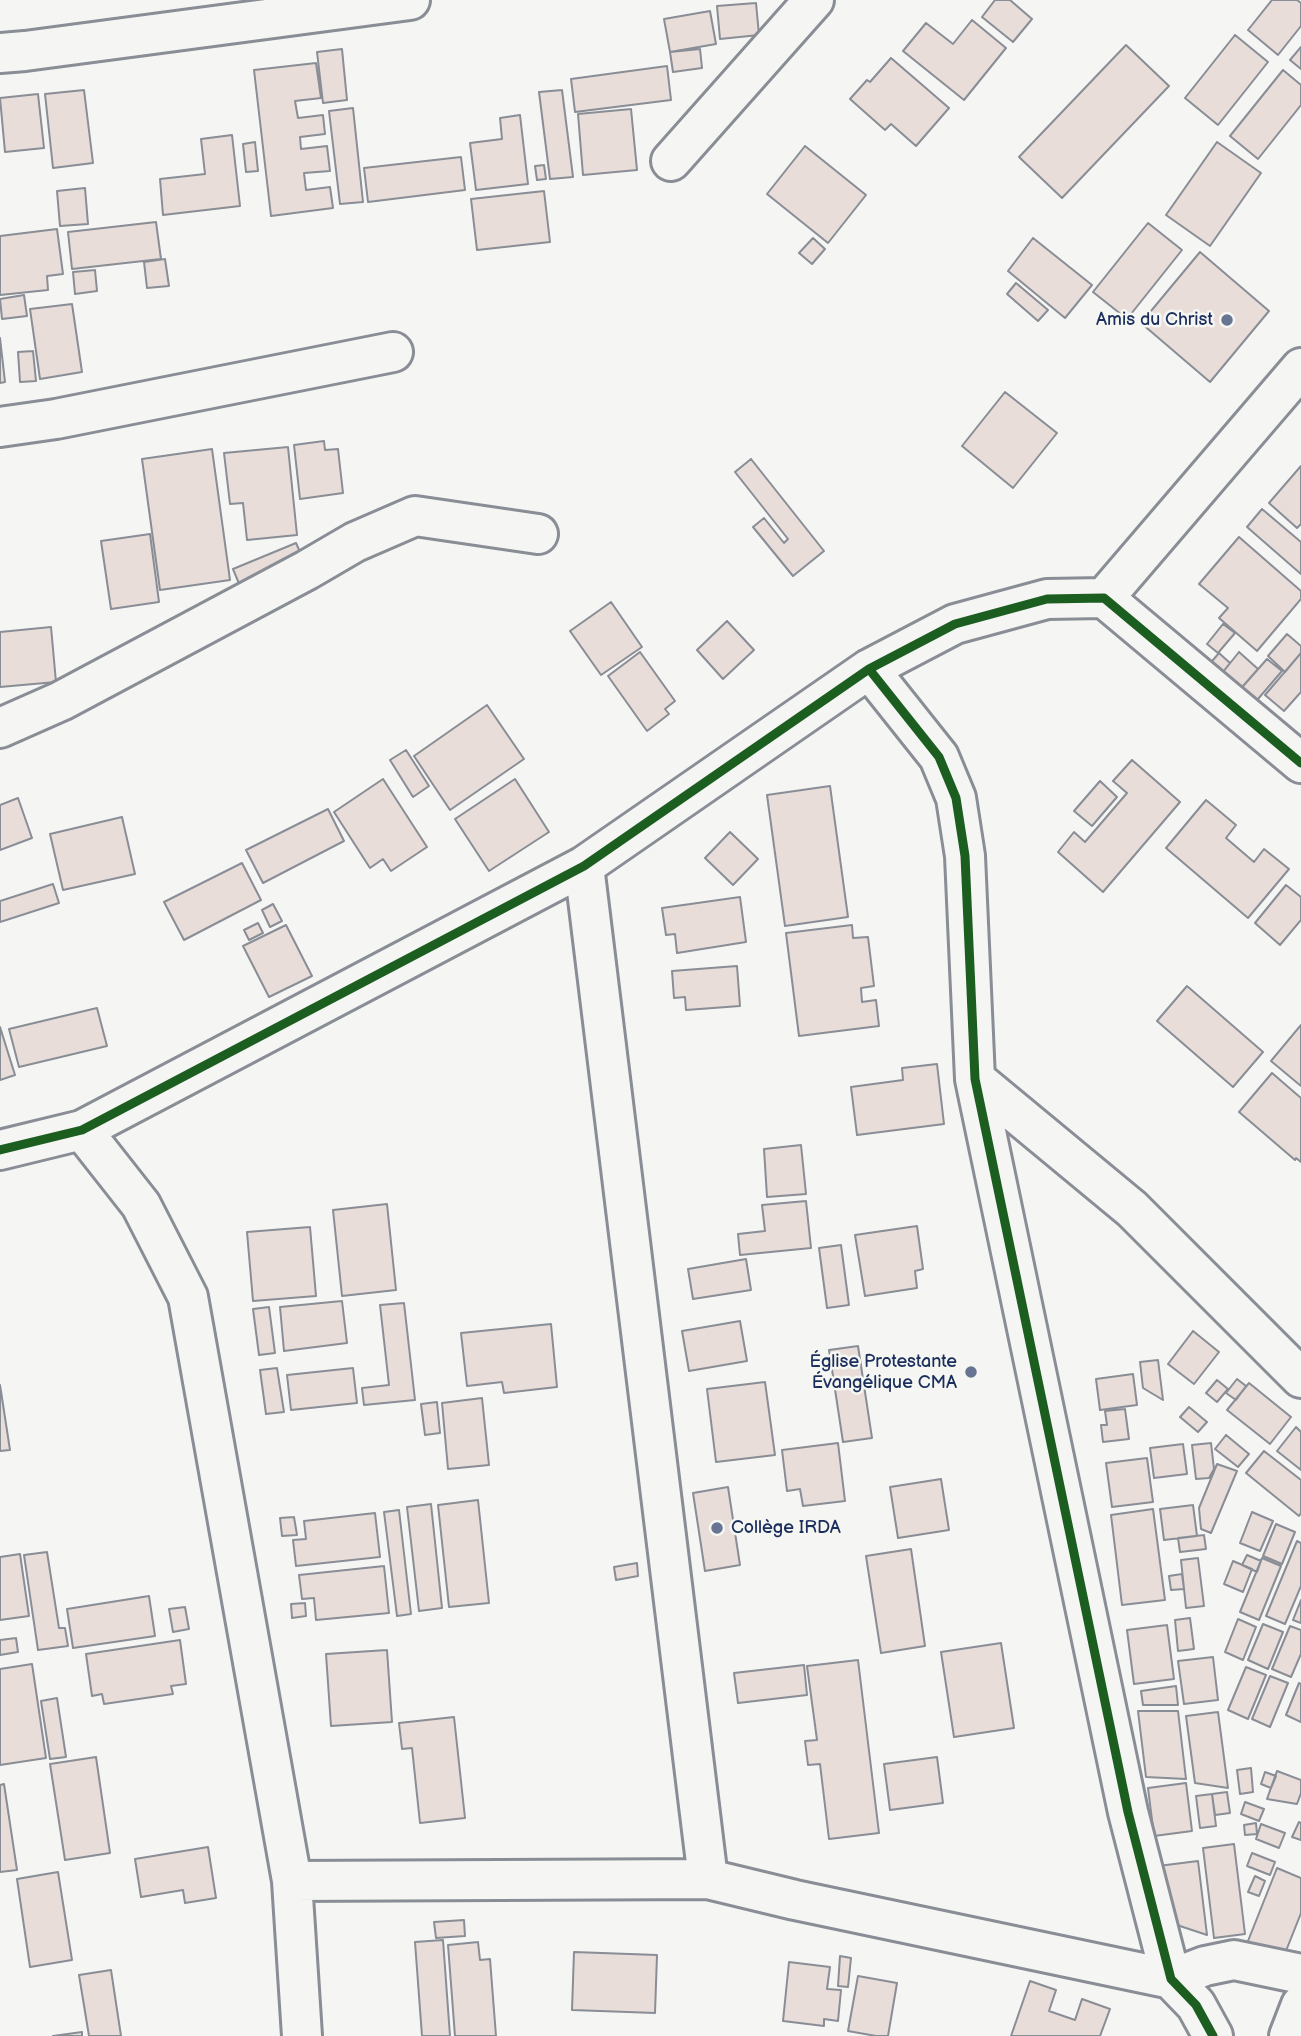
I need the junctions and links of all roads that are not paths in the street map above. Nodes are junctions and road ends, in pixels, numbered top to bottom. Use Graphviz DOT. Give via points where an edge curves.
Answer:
graph roads {
  1 [pos="410,0"];
  2 [pos="814,0"];
  3 [pos="0,53"];
  4 [pos="671,161"];
  5 [pos="393,352"];
  6 [pos="1301,368"];
  7 [pos="0,427"];
  8 [pos="537,534"];
  9 [pos="1104,598"];
  10 [pos="869,669"];
  11 [pos="0,728"];
  12 [pos="1301,763"];
  13 [pos="584,866"];
  14 [pos="975,1079"];
  15 [pos="82,1130"];
  16 [pos="0,1150"];
  17 [pos="1301,1378"];
  18 [pos="708,1879"];
  19 [pos="292,1881"];
  20 [pos="1301,1974"];
  21 [pos="1171,1979"];
  22 [pos="1301,2005"];
  23 [pos="302,2036"];
  24 [pos="1213,2036"];
  25 [pos="1289,2036"];
  1 -- 3 [label="street"];
  2 -- 4 [label="street"];
  5 -- 7 [label="street"];
  6 -- 9 [label="street"];
  8 -- 11 [label="street" via="415,516 355,542 61,701"];
  9 -- 10 [label="street" via="1047,599 955,624"];
  9 -- 12 [label="street"];
  10 -- 13 [label="street"];
  10 -- 14 [label="street" via="939,757 956,799 965,856"];
  13 -- 15 [label="street"];
  13 -- 18 [label="street"];
  14 -- 17 [label="street" via="1132,1209"];
  14 -- 21 [label="street" via="1128,1812"];
  15 -- 16 [label="street"];
  15 -- 19 [label="street" via="141,1205 188,1297"];
  18 -- 19 [label="street"];
  18 -- 21 [label="street"];
  19 -- 23 [label="street"];
  20 -- 21 [label="street" via="1234,1960"];
  21 -- 24 [label="street" via="1196,2005"];
  22 -- 25 [label="street"];
}
